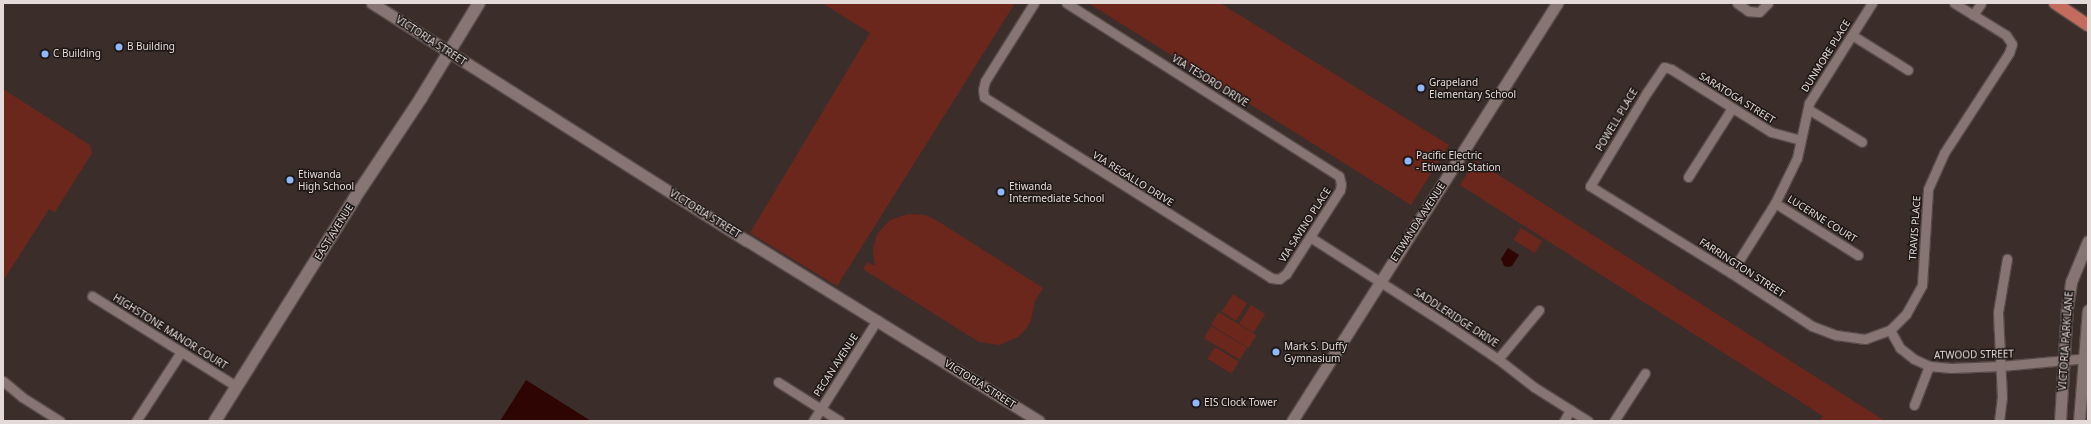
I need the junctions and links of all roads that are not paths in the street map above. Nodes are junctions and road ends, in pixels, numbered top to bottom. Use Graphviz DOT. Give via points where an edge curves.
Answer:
graph roads {
  1 [pos="372,3"];
  2 [pos="479,3"];
  3 [pos="1034,3"];
  4 [pos="1066,3"];
  5 [pos="1557,3"];
  6 [pos="1737,3"];
  7 [pos="1768,3"];
  8 [pos="1872,3"];
  9 [pos="1954,3"];
  10 [pos="1981,3"];
  11 [pos="2055,3"];
  12 [pos="1973,15"];
  13 [pos="2088,25"];
  14 [pos="1852,35"];
  15 [pos="449,52"];
  16 [pos="1664,67"];
  17 [pos="1908,70"];
  18 [pos="1732,108"];
  19 [pos="1808,109"];
  20 [pos="1801,140"];
  21 [pos="1862,142"];
  22 [pos="1688,177"];
  23 [pos="1341,178"];
  24 [pos="1590,186"];
  25 [pos="1775,203"];
  26 [pos="1310,237"];
  27 [pos="2088,241"];
  28 [pos="1858,255"];
  29 [pos="2007,259"];
  30 [pos="1731,273"];
  31 [pos="1279,279"];
  32 [pos="1380,282"];
  33 [pos="92,296"];
  34 [pos="1539,310"];
  35 [pos="2088,310"];
  36 [pos="877,320"];
  37 [pos="1890,330"];
  38 [pos="181,352"];
  39 [pos="1498,359"];
  40 [pos="2077,359"];
  41 [pos="1928,366"];
  42 [pos="2001,366"];
  43 [pos="1645,373"];
  44 [pos="778,382"];
  45 [pos="4,385"];
  46 [pos="236,386"];
  47 [pos="1914,405"];
  48 [pos="821,409"];
  49 [pos="1570,410"];
  50 [pos="60,421"];
  51 [pos="136,421"];
  52 [pos="215,421"];
  53 [pos="813,421"];
  54 [pos="840,421"];
  55 [pos="1039,421"];
  56 [pos="1292,421"];
  57 [pos="1564,421"];
  58 [pos="1588,421"];
  59 [pos="1614,421"];
  60 [pos="1999,421"];
  61 [pos="2060,421"];
  62 [pos="2080,421"];
  1 -- 15 [label="street, VICTORIA STREET"];
  2 -- 15 [label="main road, EAST AVENUE"];
  3 -- 31 [label="street, VIA REGALLO DRIVE" via="985,81 984,97 1271,278"];
  4 -- 23 [label="street, VIA TESORO DRIVE"];
  5 -- 32 [label="street, ETIWANDA AVENUE"];
  6 -- 7 [label="street" via="1748,11 1759,12"];
  8 -- 14 [label="street, DUNMORE PLACE"];
  9 -- 12 [label="street"];
  10 -- 12 [label="street"];
  11 -- 13 [label="main road"];
  12 -- 37 [label="street, TRAVIS PLACE" via="2006,35 2012,44 2009,53 1944,153 1928,189 1922,285 1906,314"];
  14 -- 17 [label="street"];
  14 -- 19 [label="street, DUNMORE PLACE"];
  15 -- 36 [label="street, VICTORIA STREET"];
  15 -- 46 [label="main road, EAST AVENUE"];
  16 -- 18 [label="street, SARATOGA STREET"];
  16 -- 24 [label="street, POWELL PLACE"];
  18 -- 20 [label="street, SARATOGA STREET" via="1771,132"];
  18 -- 22 [label="street"];
  19 -- 20 [label="street, DUNMORE PLACE"];
  19 -- 21 [label="street"];
  20 -- 25 [label="street, DUNMORE PLACE" via="1797,158"];
  23 -- 26 [label="street, VIA SAVINO PLACE" via="1340,190"];
  24 -- 30 [label="street, FARRINGTON STREET"];
  25 -- 28 [label="street, LUCERNE COURT"];
  25 -- 30 [label="street, DUNMORE PLACE"];
  26 -- 31 [label="street, VIA SAVINO PLACE" via="1286,274"];
  26 -- 32 [label="street, SADDLERIDGE DRIVE"];
  27 -- 40 [label="street, VICTORIA PARK LANE" via="2071,282 2067,308"];
  29 -- 42 [label="street" via="1998,312"];
  30 -- 37 [label="street, FARRINGTON STREET" via="1812,326 1836,335 1865,339"];
  32 -- 39 [label="street, SADDLERIDGE DRIVE"];
  32 -- 56 [label="street, ETIWANDA AVENUE"];
  33 -- 38 [label="street, HIGHSTONE MANOR COURT"];
  34 -- 39 [label="street"];
  35 -- 40 [label="street, VICTORIA PARK LANE"];
  36 -- 48 [label="street, PECAN AVENUE"];
  36 -- 55 [label="street, VICTORIA STREET"];
  37 -- 41 [label="street, ATWOOD STREET" via="1900,348"];
  38 -- 46 [label="street, HIGHSTONE MANOR COURT"];
  38 -- 51 [label="street"];
  39 -- 49 [label="street, SADDLERIDGE DRIVE"];
  40 -- 42 [label="street, ATWOOD STREET"];
  40 -- 61 [label="street, VICTORIA PARK LANE"];
  40 -- 62 [label="street, VICTORIA PARK LANE"];
  41 -- 42 [label="street, ATWOOD STREET"];
  41 -- 47 [label="street"];
  42 -- 60 [label="street" via="2002,398"];
  43 -- 59 [label="street"];
  44 -- 48 [label="street"];
  45 -- 50 [label="street"];
  46 -- 52 [label="main road, EAST AVENUE"];
  48 -- 53 [label="street, PECAN AVENUE"];
  48 -- 54 [label="street"];
  49 -- 57 [label="street"];
  49 -- 58 [label="street, SADDLERIDGE DRIVE"];
}
